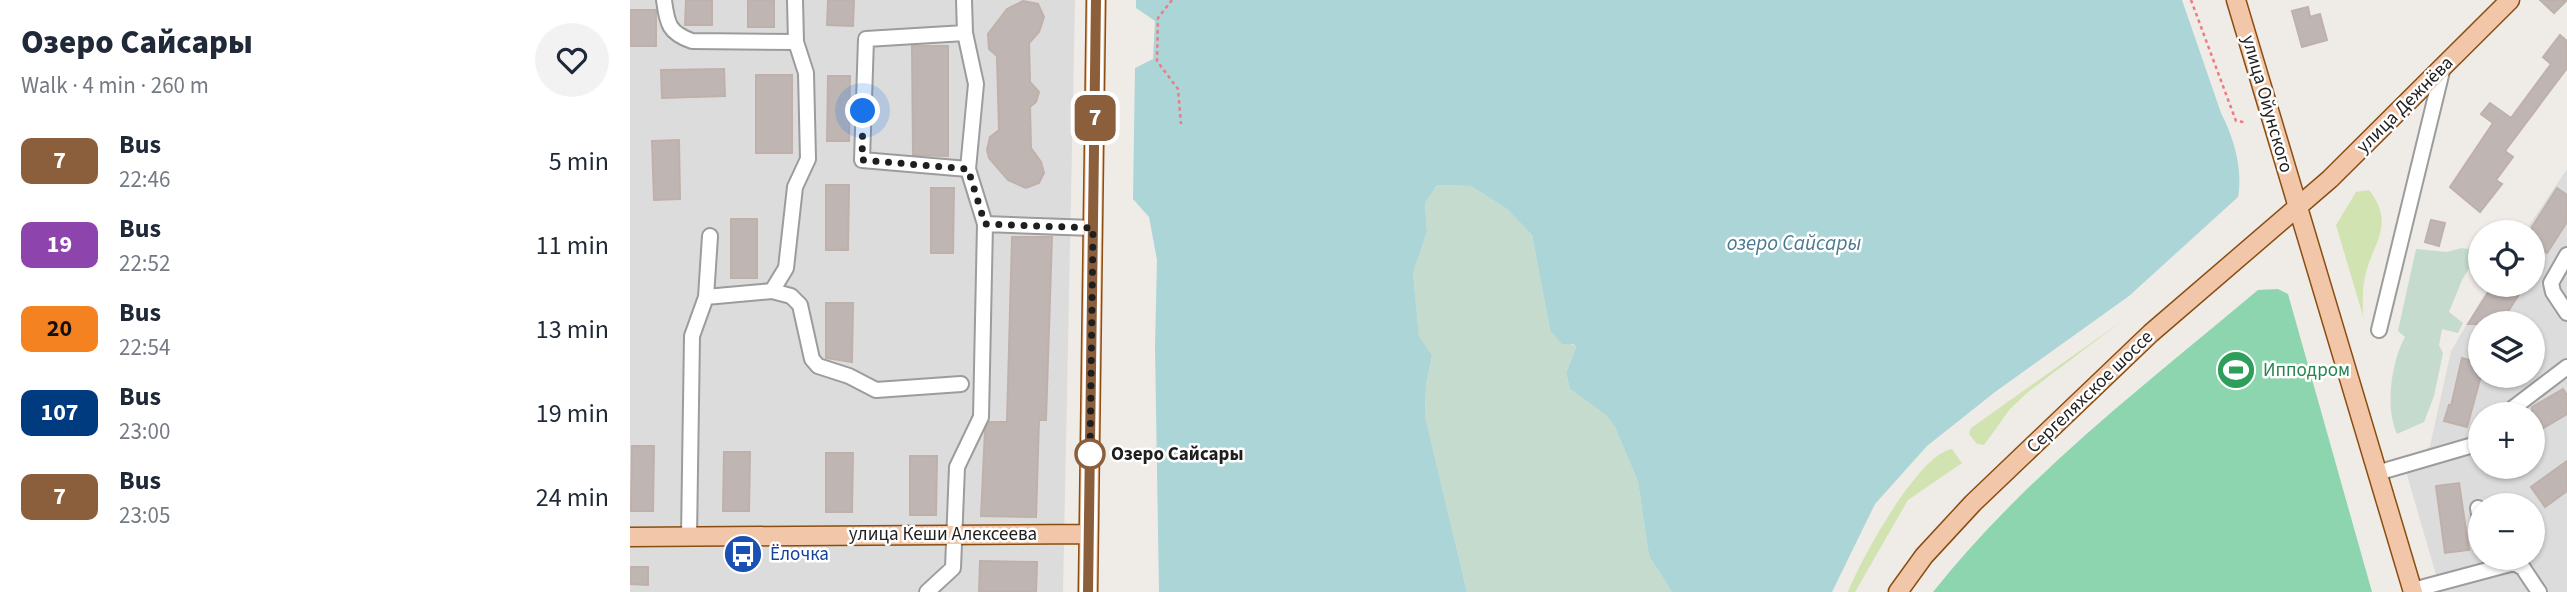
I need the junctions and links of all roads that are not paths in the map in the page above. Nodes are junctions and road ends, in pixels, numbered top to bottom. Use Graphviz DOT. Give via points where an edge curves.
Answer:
graph roads {
  1 [pos="664,0"];
  2 [pos="795,0"];
  3 [pos="964,0"];
  4 [pos="1096,0"];
  5 [pos="2236,0"];
  6 [pos="2510,0"];
  7 [pos="965,33"];
  8 [pos="796,42"];
  9 [pos="2443,66"];
  10 [pos="968,169"];
  11 [pos="2297,207"];
  12 [pos="985,224"];
  13 [pos="1093,228"];
  14 [pos="710,236"];
  15 [pos="2567,255"];
  16 [pos="772,291"];
  17 [pos="706,297"];
  18 [pos="2567,313"];
  19 [pos="2379,330"];
  20 [pos="2567,367"];
  21 [pos="961,384"];
  22 [pos="2523,402"];
  23 [pos="2468,446"];
  24 [pos="2377,473"];
  25 [pos="956,534"];
  26 [pos="1088,534"];
  27 [pos="630,537"];
  28 [pos="689,537"];
  29 [pos="2469,570"];
  30 [pos="2524,570"];
  31 [pos="2413,591"];
  32 [pos="928,592"];
  33 [pos="1088,592"];
  34 [pos="1898,592"];
  35 [pos="2539,592"];
  1 -- 8 [label="lane" via="670,30 692,41"];
  2 -- 8 [label="lane"];
  3 -- 7 [label="lane"];
  4 -- 13 [label="main road"];
  5 -- 11 [label="main road, улица Ойунского"];
  6 -- 9 [label="main road, улица Дежнёва"];
  7 -- 10 [label="lane" via="976,84"];
  7 -- 10 [label="lane" via="866,40 862,160"];
  8 -- 16 [label="lane" via="806,73 808,159 795,187 786,268"];
  9 -- 11 [label="main road, улица Дежнёва"];
  9 -- 19 [label="lane"];
  10 -- 12 [label="lane"];
  11 -- 24 [label="main road, улица Ойунского"];
  11 -- 34 [label="main road, Сергеляхское шоссе" via="2151,333 1973,503"];
  12 -- 13 [label="lane"];
  12 -- 25 [label="lane" via="981,417 957,467"];
  13 -- 26 [label="main road"];
  14 -- 17 [label="lane"];
  15 -- 18 [label="lane" via="2551,283"];
  16 -- 17 [label="lane"];
  16 -- 21 [label="lane" via="791,296 800,305 812,359 818,366 876,390"];
  17 -- 28 [label="lane" via="692,336"];
  20 -- 22 [label="lane"];
  23 -- 24 [label="lane"];
  24 -- 31 [label="main road, улица Ойунского"];
  25 -- 26 [label="main road, улица Кеши Алексеева"];
  25 -- 28 [label="main road, улица Кеши Алексеева"];
  25 -- 32 [label="lane" via="953,568"];
  26 -- 33 [label="main road"];
  27 -- 28 [label="main road, улица Кеши Алексеева"];
  29 -- 31 [label="lane"];
  30 -- 35 [label="lane"];
}
